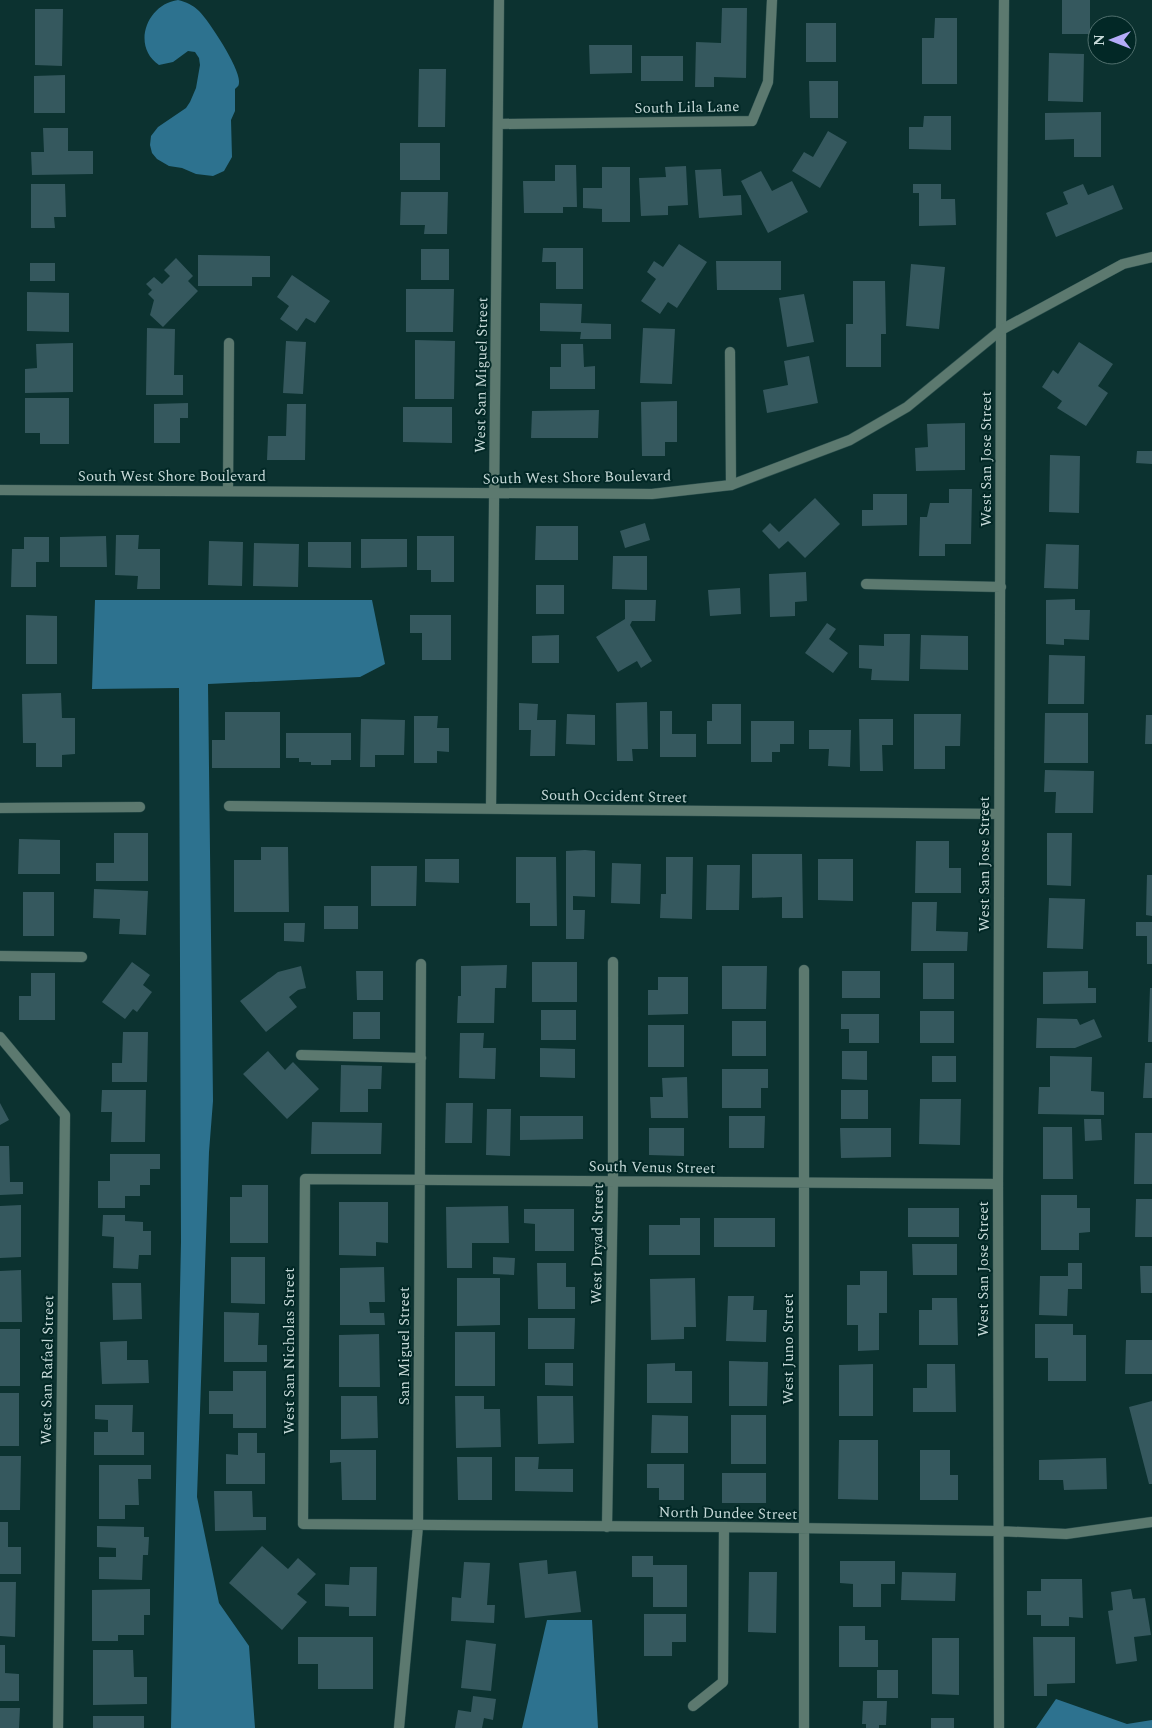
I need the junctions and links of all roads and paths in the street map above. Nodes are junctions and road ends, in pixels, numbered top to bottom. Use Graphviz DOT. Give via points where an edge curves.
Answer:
graph roads {
  1 [pos="499,0"];
  2 [pos="772,0"];
  3 [pos="1004,0"];
  4 [pos="499,124"];
  5 [pos="1152,257"];
  6 [pos="1001,330"];
  7 [pos="229,344"];
  8 [pos="730,352"];
  9 [pos="731,485"];
  10 [pos="0,490"];
  11 [pos="228,490"];
  12 [pos="494,493"];
  13 [pos="866,584"];
  14 [pos="1001,587"];
  15 [pos="229,806"];
  16 [pos="140,807"];
  17 [pos="0,808"];
  18 [pos="490,809"];
  19 [pos="1000,814"];
  20 [pos="0,956"];
  21 [pos="82,957"];
  22 [pos="612,962"];
  23 [pos="422,964"];
  24 [pos="804,970"];
  25 [pos="0,1037"];
  26 [pos="301,1055"];
  27 [pos="421,1058"];
  28 [pos="305,1179"];
  29 [pos="420,1179"];
  30 [pos="612,1181"];
  31 [pos="803,1183"];
  32 [pos="998,1184"];
  33 [pos="1152,1522"];
  34 [pos="302,1524"];
  35 [pos="418,1526"];
  36 [pos="724,1526"];
  37 [pos="608,1527"];
  38 [pos="803,1528"];
  39 [pos="998,1531"];
  40 [pos="693,1706"];
  41 [pos="58,1728"];
  42 [pos="399,1728"];
  43 [pos="804,1728"];
  44 [pos="999,1728"];
  1 -- 4 [label="street, West San Miguel Street"];
  2 -- 4 [label="street, South Lila Lane" via="768,82 752,121"];
  3 -- 6 [label="street, West San Jose Street"];
  4 -- 12 [label="street, West San Miguel Street"];
  5 -- 6 [label="street, South West Shore Boulevard" via="1123,264"];
  6 -- 9 [label="street, South West Shore Boulevard" via="907,406 875,426 850,440"];
  6 -- 14 [label="street, West San Jose Street"];
  7 -- 11 [label="street"];
  8 -- 9 [label="street"];
  9 -- 12 [label="street, South West Shore Boulevard" via="652,494"];
  10 -- 11 [label="street, South West Shore Boulevard"];
  11 -- 12 [label="street, South West Shore Boulevard"];
  12 -- 18 [label="street, West San Miguel Street"];
  13 -- 14 [label="street"];
  14 -- 19 [label="street, West San Jose Street"];
  15 -- 18 [label="street, South Occident Street"];
  16 -- 17 [label="street"];
  18 -- 19 [label="street, South Occident Street"];
  19 -- 32 [label="street, West San Jose Street"];
  20 -- 21 [label="street"];
  22 -- 30 [label="street, West Dryad Street"];
  23 -- 27 [label="street, San Miguel Street"];
  24 -- 31 [label="street, West Juno Street"];
  25 -- 41 [label="street, West San Rafael Street" via="65,1114"];
  26 -- 27 [label="street"];
  27 -- 29 [label="street, San Miguel Street"];
  28 -- 29 [label="street, South Venus Street"];
  28 -- 34 [label="street, West San Nicholas Street"];
  29 -- 30 [label="street, South Venus Street"];
  29 -- 35 [label="street, San Miguel Street"];
  30 -- 31 [label="street, South Venus Street"];
  30 -- 37 [label="street, West Dryad Street"];
  31 -- 32 [label="street, South Venus Street"];
  31 -- 38 [label="street, West Juno Street"];
  32 -- 39 [label="street, West San Jose Street"];
  33 -- 39 [label="street, North Dundee Street" via="1066,1534"];
  34 -- 35 [label="street, North Dundee Street"];
  35 -- 37 [label="street, North Dundee Street"];
  35 -- 42 [label="street, San Miguel Street"];
  36 -- 37 [label="street, North Dundee Street"];
  36 -- 38 [label="street, North Dundee Street"];
  36 -- 40 [label="street" via="723,1682"];
  38 -- 39 [label="street, North Dundee Street"];
  38 -- 43 [label="street, West Juno Street"];
  39 -- 44 [label="street, West San Jose Street"];
}
